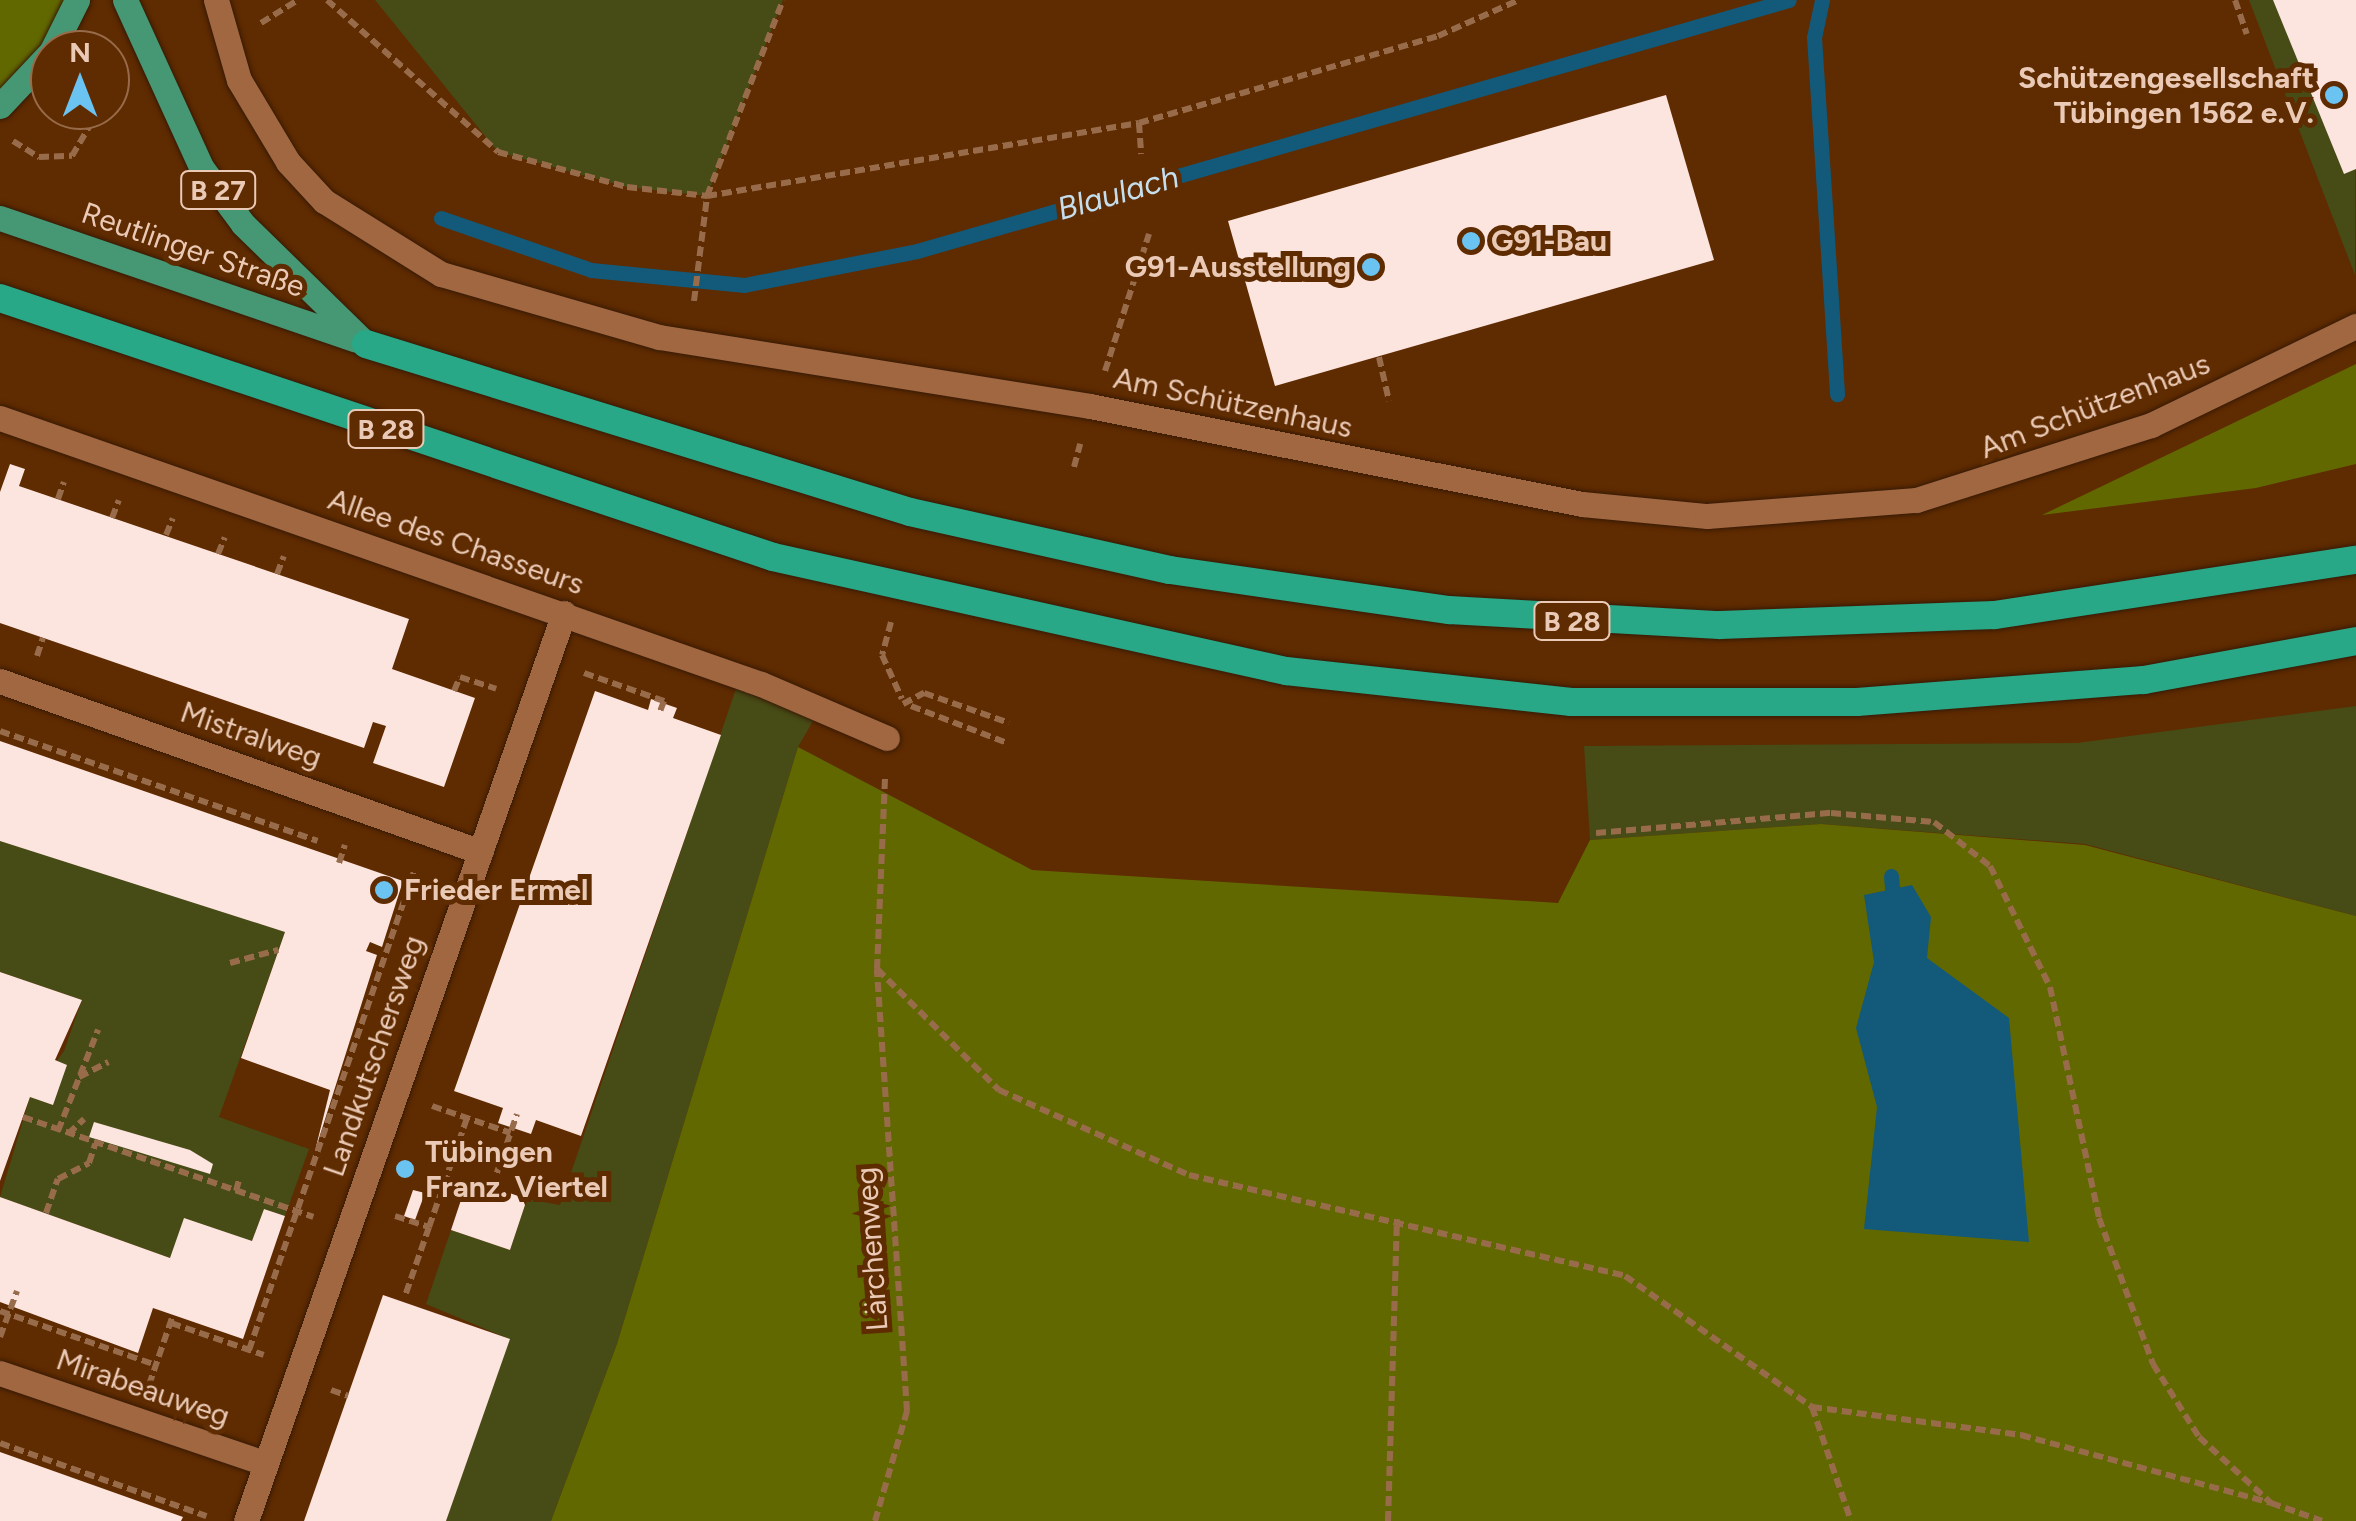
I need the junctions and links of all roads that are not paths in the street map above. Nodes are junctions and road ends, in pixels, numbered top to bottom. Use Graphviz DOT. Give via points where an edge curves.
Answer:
graph roads {
  1 [pos="77,0"];
  2 [pos="124,0"];
  3 [pos="216,0"];
  4 [pos="62,30"];
  5 [pos="30,74"];
  6 [pos="0,106"];
  7 [pos="0,218"];
  8 [pos="0,298"];
  9 [pos="2356,326"];
  10 [pos="366,344"];
  11 [pos="0,418"];
  12 [pos="2356,560"];
  13 [pos="564,613"];
  14 [pos="2356,641"];
  15 [pos="0,681"];
  16 [pos="887,738"];
  17 [pos="481,852"];
  18 [pos="0,1373"];
  19 [pos="265,1464"];
  20 [pos="246,1521"];
  1 -- 4 [label="main road"];
  2 -- 10 [label="main road, B 27" via="201,167 243,224"];
  3 -- 9 [label="street, Am Schützenhaus" via="239,80 288,162 324,201 440,274 659,338 1090,406 1582,504 1707,516 1916,500 2151,426"];
  5 -- 6 [label="main road"];
  7 -- 10 [label="main road, Reutlinger Straße / B 28"];
  8 -- 14 [label="highway, B 28" via="773,557 1286,671 1571,702 1856,702 2144,680"];
  10 -- 12 [label="highway, B 28" via="910,512 1170,570 1449,610 1720,625 1995,614"];
  11 -- 13 [label="street, Allee des Chasseurs"];
  13 -- 16 [label="street, Allee des Chasseurs"];
  13 -- 17 [label="street, Landkutschersweg"];
  15 -- 17 [label="street, Mistralweg"];
  17 -- 19 [label="street, Landkutschersweg"];
  18 -- 19 [label="street, Mirabeauweg"];
  19 -- 20 [label="street, Landkutschersweg"];
}
